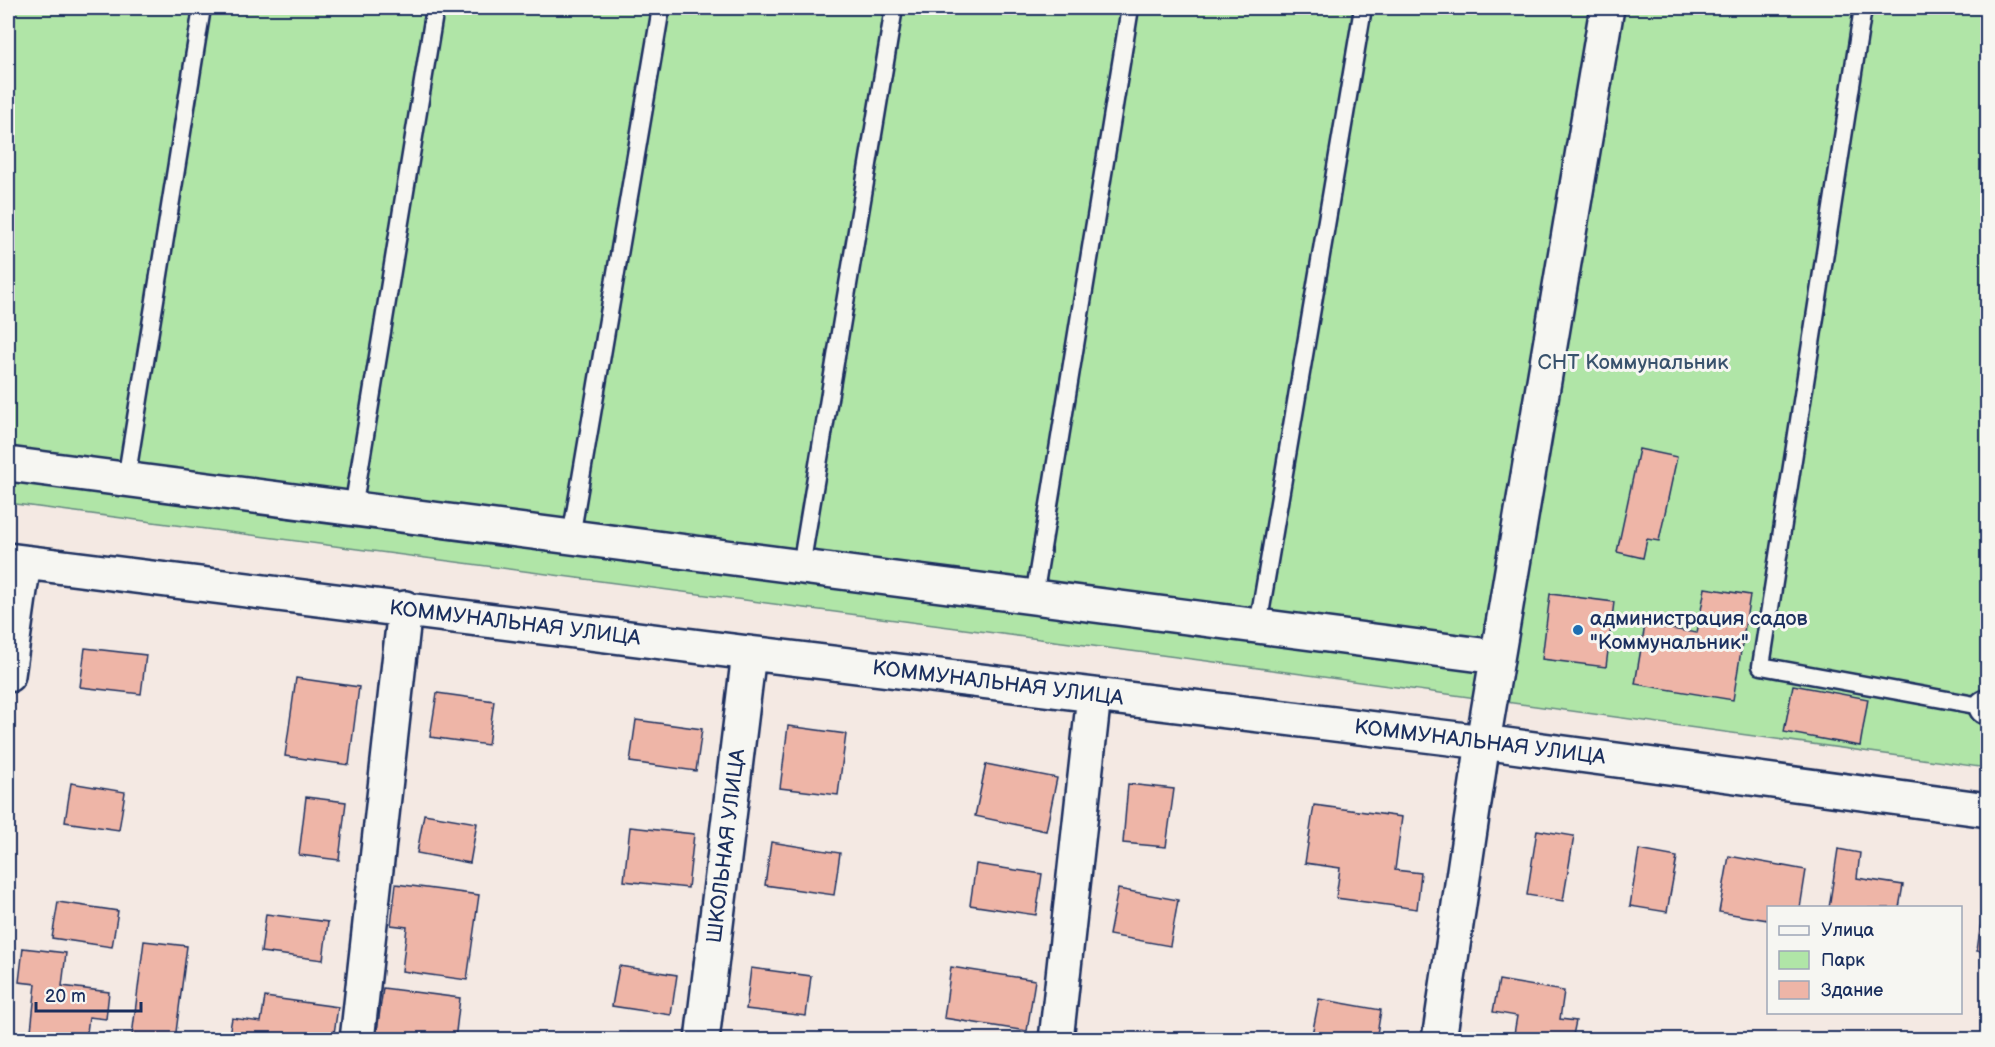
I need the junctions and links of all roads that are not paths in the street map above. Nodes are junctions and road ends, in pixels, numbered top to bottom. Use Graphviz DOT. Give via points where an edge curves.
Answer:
graph roads {
  1 [pos="202,8"];
  2 [pos="435,8"];
  3 [pos="661,8"];
  4 [pos="894,8"];
  5 [pos="1130,8"];
  6 [pos="1363,8"];
  7 [pos="1607,8"];
  8 [pos="1863,8"];
  9 [pos="8,464"];
  10 [pos="126,480"];
  11 [pos="353,509"];
  12 [pos="571,537"];
  13 [pos="16,561"];
  14 [pos="801,567"];
  15 [pos="1034,597"];
  16 [pos="405,608"];
  17 [pos="1258,626"];
  18 [pos="750,653"];
  19 [pos="1497,657"];
  20 [pos="8,675"];
  21 [pos="1094,695"];
  22 [pos="1987,705"];
  23 [pos="1483,742"];
  24 [pos="1988,810"];
  25 [pos="357,1040"];
  26 [pos="702,1040"];
  27 [pos="1056,1040"];
  28 [pos="1439,1040"];
  1 -- 10 [label="lane"];
  2 -- 11 [label="lane"];
  3 -- 12 [label="lane"];
  4 -- 14 [label="lane"];
  5 -- 15 [label="lane"];
  6 -- 17 [label="lane"];
  7 -- 19 [label="street"];
  8 -- 22 [label="lane" via="1761,666"];
  9 -- 10 [label="street"];
  10 -- 11 [label="street"];
  11 -- 12 [label="street"];
  12 -- 14 [label="street"];
  13 -- 16 [label="street, КОММУНАЛЬНАЯ УЛИЦА"];
  13 -- 20 [label="street"];
  14 -- 15 [label="street"];
  15 -- 17 [label="street"];
  16 -- 18 [label="street, КОММУНАЛЬНАЯ УЛИЦА"];
  16 -- 25 [label="street"];
  17 -- 19 [label="street"];
  18 -- 21 [label="street, КОММУНАЛЬНАЯ УЛИЦА"];
  18 -- 26 [label="street, ШКОЛЬНАЯ УЛИЦА"];
  19 -- 23 [label="street"];
  21 -- 23 [label="street, КОММУНАЛЬНАЯ УЛИЦА"];
  21 -- 27 [label="street"];
  23 -- 24 [label="street, КОММУНАЛЬНАЯ УЛИЦА"];
  23 -- 28 [label="street"];
}
